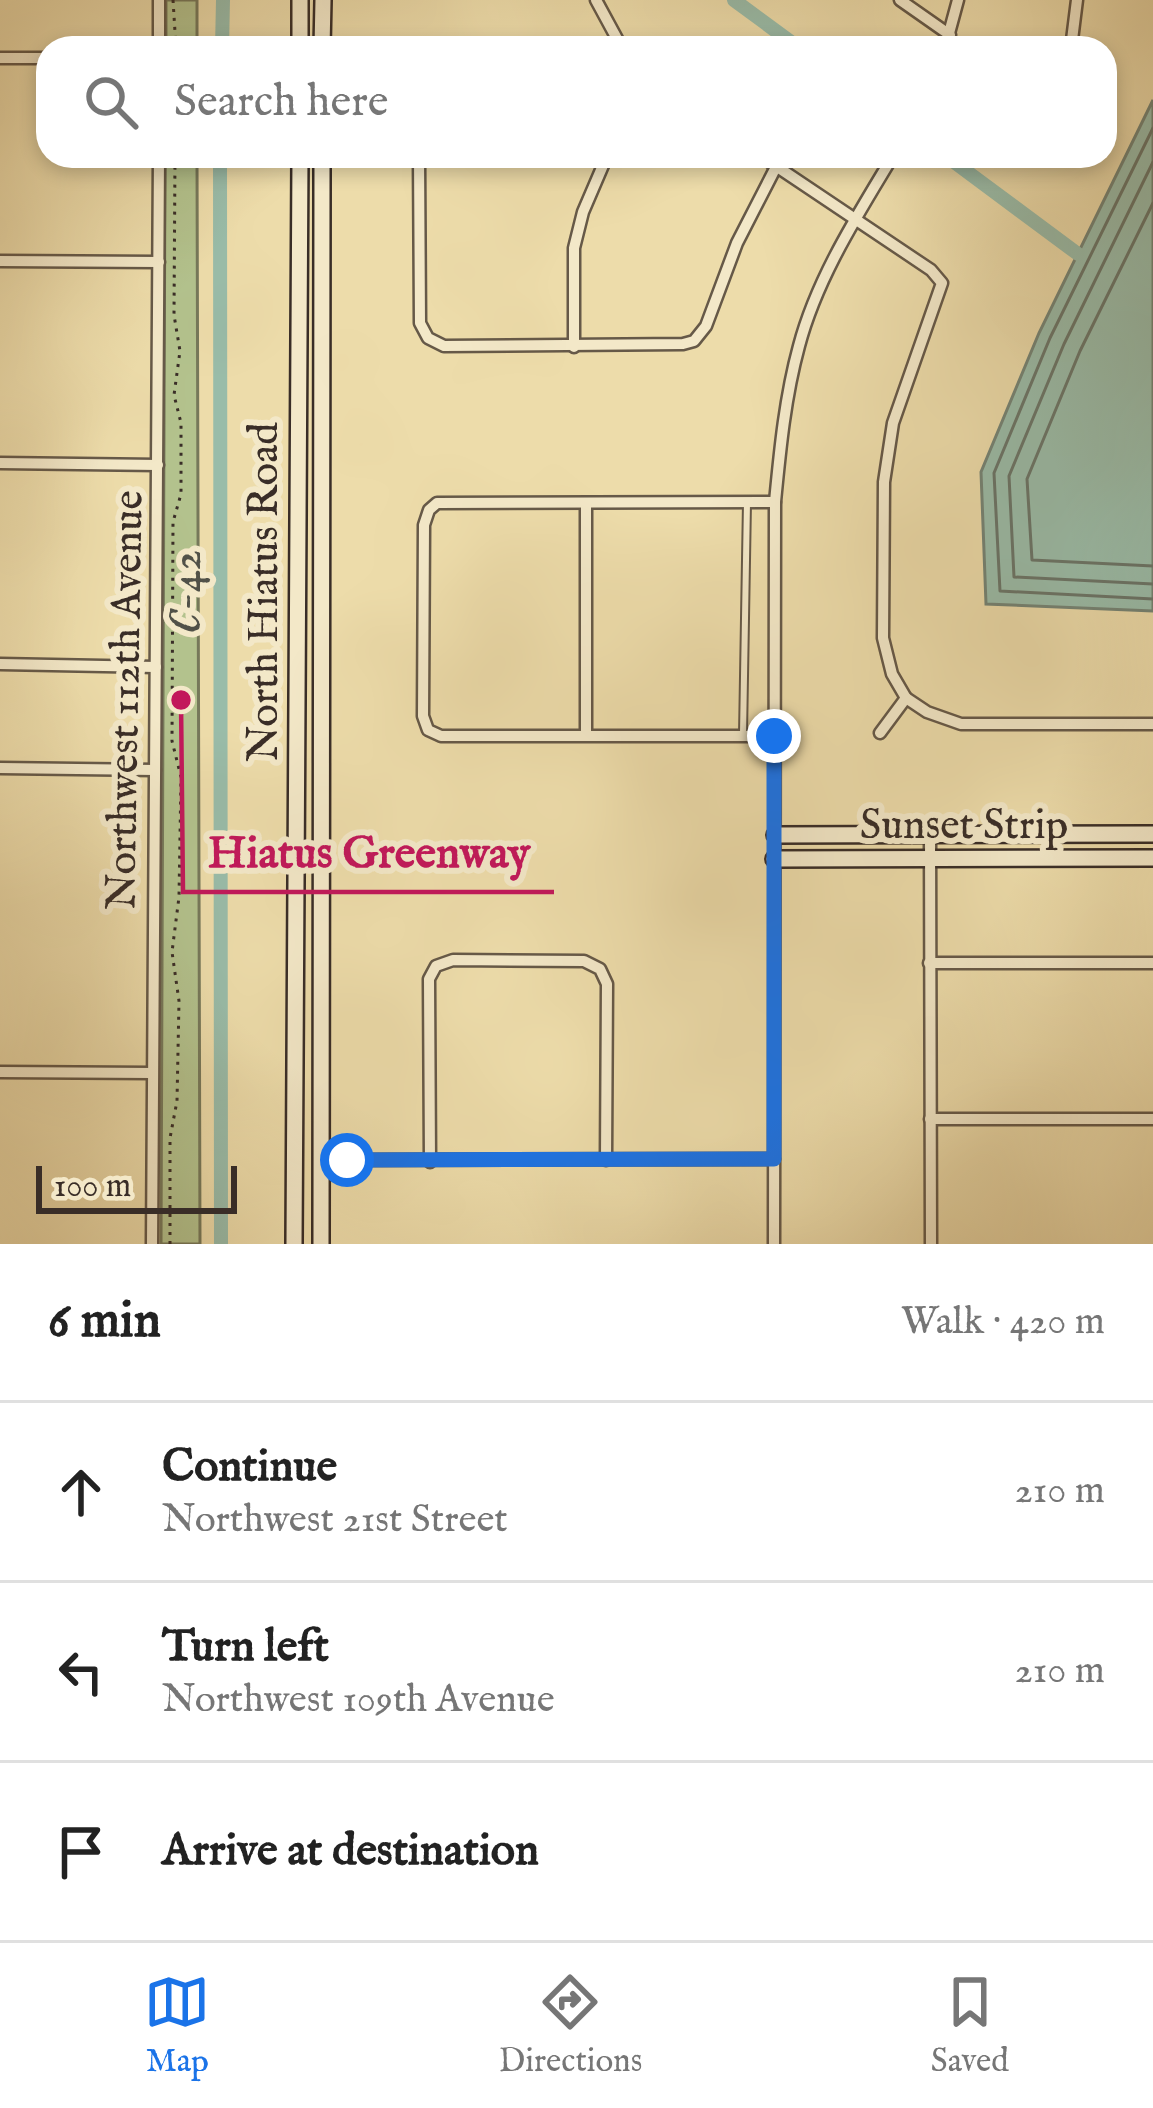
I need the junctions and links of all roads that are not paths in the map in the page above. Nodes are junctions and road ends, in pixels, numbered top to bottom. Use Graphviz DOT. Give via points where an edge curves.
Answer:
graph roads {
  1 [pos="159,0"];
  2 [pos="300,0"];
  3 [pos="322,0"];
  4 [pos="596,0"];
  5 [pos="900,0"];
  6 [pos="958,0"];
  7 [pos="1077,0"];
  8 [pos="159,36"];
  9 [pos="300,36"];
  10 [pos="322,36"];
  11 [pos="616,36"];
  12 [pos="940,36"];
  13 [pos="949,36"];
  14 [pos="1072,36"];
  15 [pos="0,58"];
  16 [pos="36,58"];
  17 [pos="159,168"];
  18 [pos="300,168"];
  19 [pos="322,168"];
  20 [pos="419,168"];
  21 [pos="602,168"];
  22 [pos="775,168"];
  23 [pos="778,168"];
  24 [pos="886,168"];
  25 [pos="856,219"];
  26 [pos="0,260"];
  27 [pos="159,262"];
  28 [pos="574,346"];
  29 [pos="0,463"];
  30 [pos="158,465"];
  31 [pos="747,502"];
  32 [pos="775,502"];
  33 [pos="586,504"];
  34 [pos="0,664"];
  35 [pos="156,667"];
  36 [pos="906,698"];
  37 [pos="1153,724"];
  38 [pos="880,733"];
  39 [pos="586,734"];
  40 [pos="743,735"];
  41 [pos="774,736"];
  42 [pos="0,768"];
  43 [pos="155,770"];
  44 [pos="930,834"];
  45 [pos="1153,834"];
  46 [pos="775,835"];
  47 [pos="1153,858"];
  48 [pos="930,859"];
  49 [pos="774,860"];
  50 [pos="296,881"];
  51 [pos="320,881"];
  52 [pos="929,963"];
  53 [pos="1153,963"];
  54 [pos="0,1072"];
  55 [pos="152,1073"];
  56 [pos="1153,1118"];
  57 [pos="930,1119"];
  58 [pos="774,1159"];
  59 [pos="347,1160"];
  60 [pos="606,1160"];
  61 [pos="430,1162"];
  62 [pos="152,1244"];
  63 [pos="294,1244"];
  64 [pos="321,1244"];
  65 [pos="774,1244"];
  66 [pos="932,1244"];
  1 -- 8 [label="street"];
  2 -- 9 [label="main road"];
  3 -- 10 [label="main road"];
  4 -- 11 [label="street"];
  5 -- 12 [label="street"];
  6 -- 13 [label="street"];
  7 -- 14 [label="street"];
  15 -- 16 [label="street"];
  17 -- 27 [label="street, Northwest 112th Avenue"];
  18 -- 50 [label="main road, North Hiatus Road"];
  19 -- 51 [label="main road, North Hiatus Road"];
  20 -- 28 [label="street" via="420,323 428,338 444,346"];
  21 -- 28 [label="street" via="574,248"];
  22 -- 28 [label="street" via="694,341"];
  23 -- 25 [label="street"];
  24 -- 25 [label="street"];
  25 -- 32 [label="street" via="799,344"];
  25 -- 36 [label="street" via="942,283 893,423 884,482 883,638"];
  26 -- 27 [label="street"];
  27 -- 30 [label="street, Northwest 112th Avenue"];
  29 -- 30 [label="street"];
  30 -- 35 [label="street, Northwest 112th Avenue"];
  31 -- 32 [label="street"];
  31 -- 33 [label="street"];
  31 -- 40 [label="lane"];
  32 -- 41 [label="street"];
  33 -- 39 [label="street"];
  33 -- 39 [label="street" via="437,503 424,525 423,620 428,730"];
  34 -- 35 [label="street"];
  35 -- 43 [label="street, Northwest 112th Avenue"];
  36 -- 37 [label="street" via="961,724"];
  36 -- 38 [label="street"];
  39 -- 40 [label="street"];
  40 -- 41 [label="street"];
  41 -- 46 [label="street"];
  42 -- 43 [label="street"];
  43 -- 55 [label="street, Northwest 112th Avenue"];
  44 -- 45 [label="main road, Sunset Strip"];
  44 -- 46 [label="main road, Sunset Strip"];
  44 -- 48 [label="street"];
  46 -- 49 [label="street"];
  47 -- 48 [label="main road, Sunset Strip"];
  48 -- 49 [label="main road, Sunset Strip"];
  48 -- 52 [label="street"];
  49 -- 58 [label="street"];
  50 -- 51 [label="main road"];
  50 -- 63 [label="main road, North Hiatus Road"];
  51 -- 64 [label="main road, North Hiatus Road"];
  52 -- 53 [label="street"];
  52 -- 57 [label="street"];
  54 -- 55 [label="street"];
  55 -- 62 [label="street, Northwest 112th Avenue"];
  56 -- 57 [label="street"];
  57 -- 66 [label="street"];
  58 -- 60 [label="street"];
  58 -- 65 [label="street"];
  59 -- 61 [label="street"];
  60 -- 61 [label="street"];
  60 -- 61 [label="street" via="608,983 600,969 584,961 453,960 429,979"];
}
